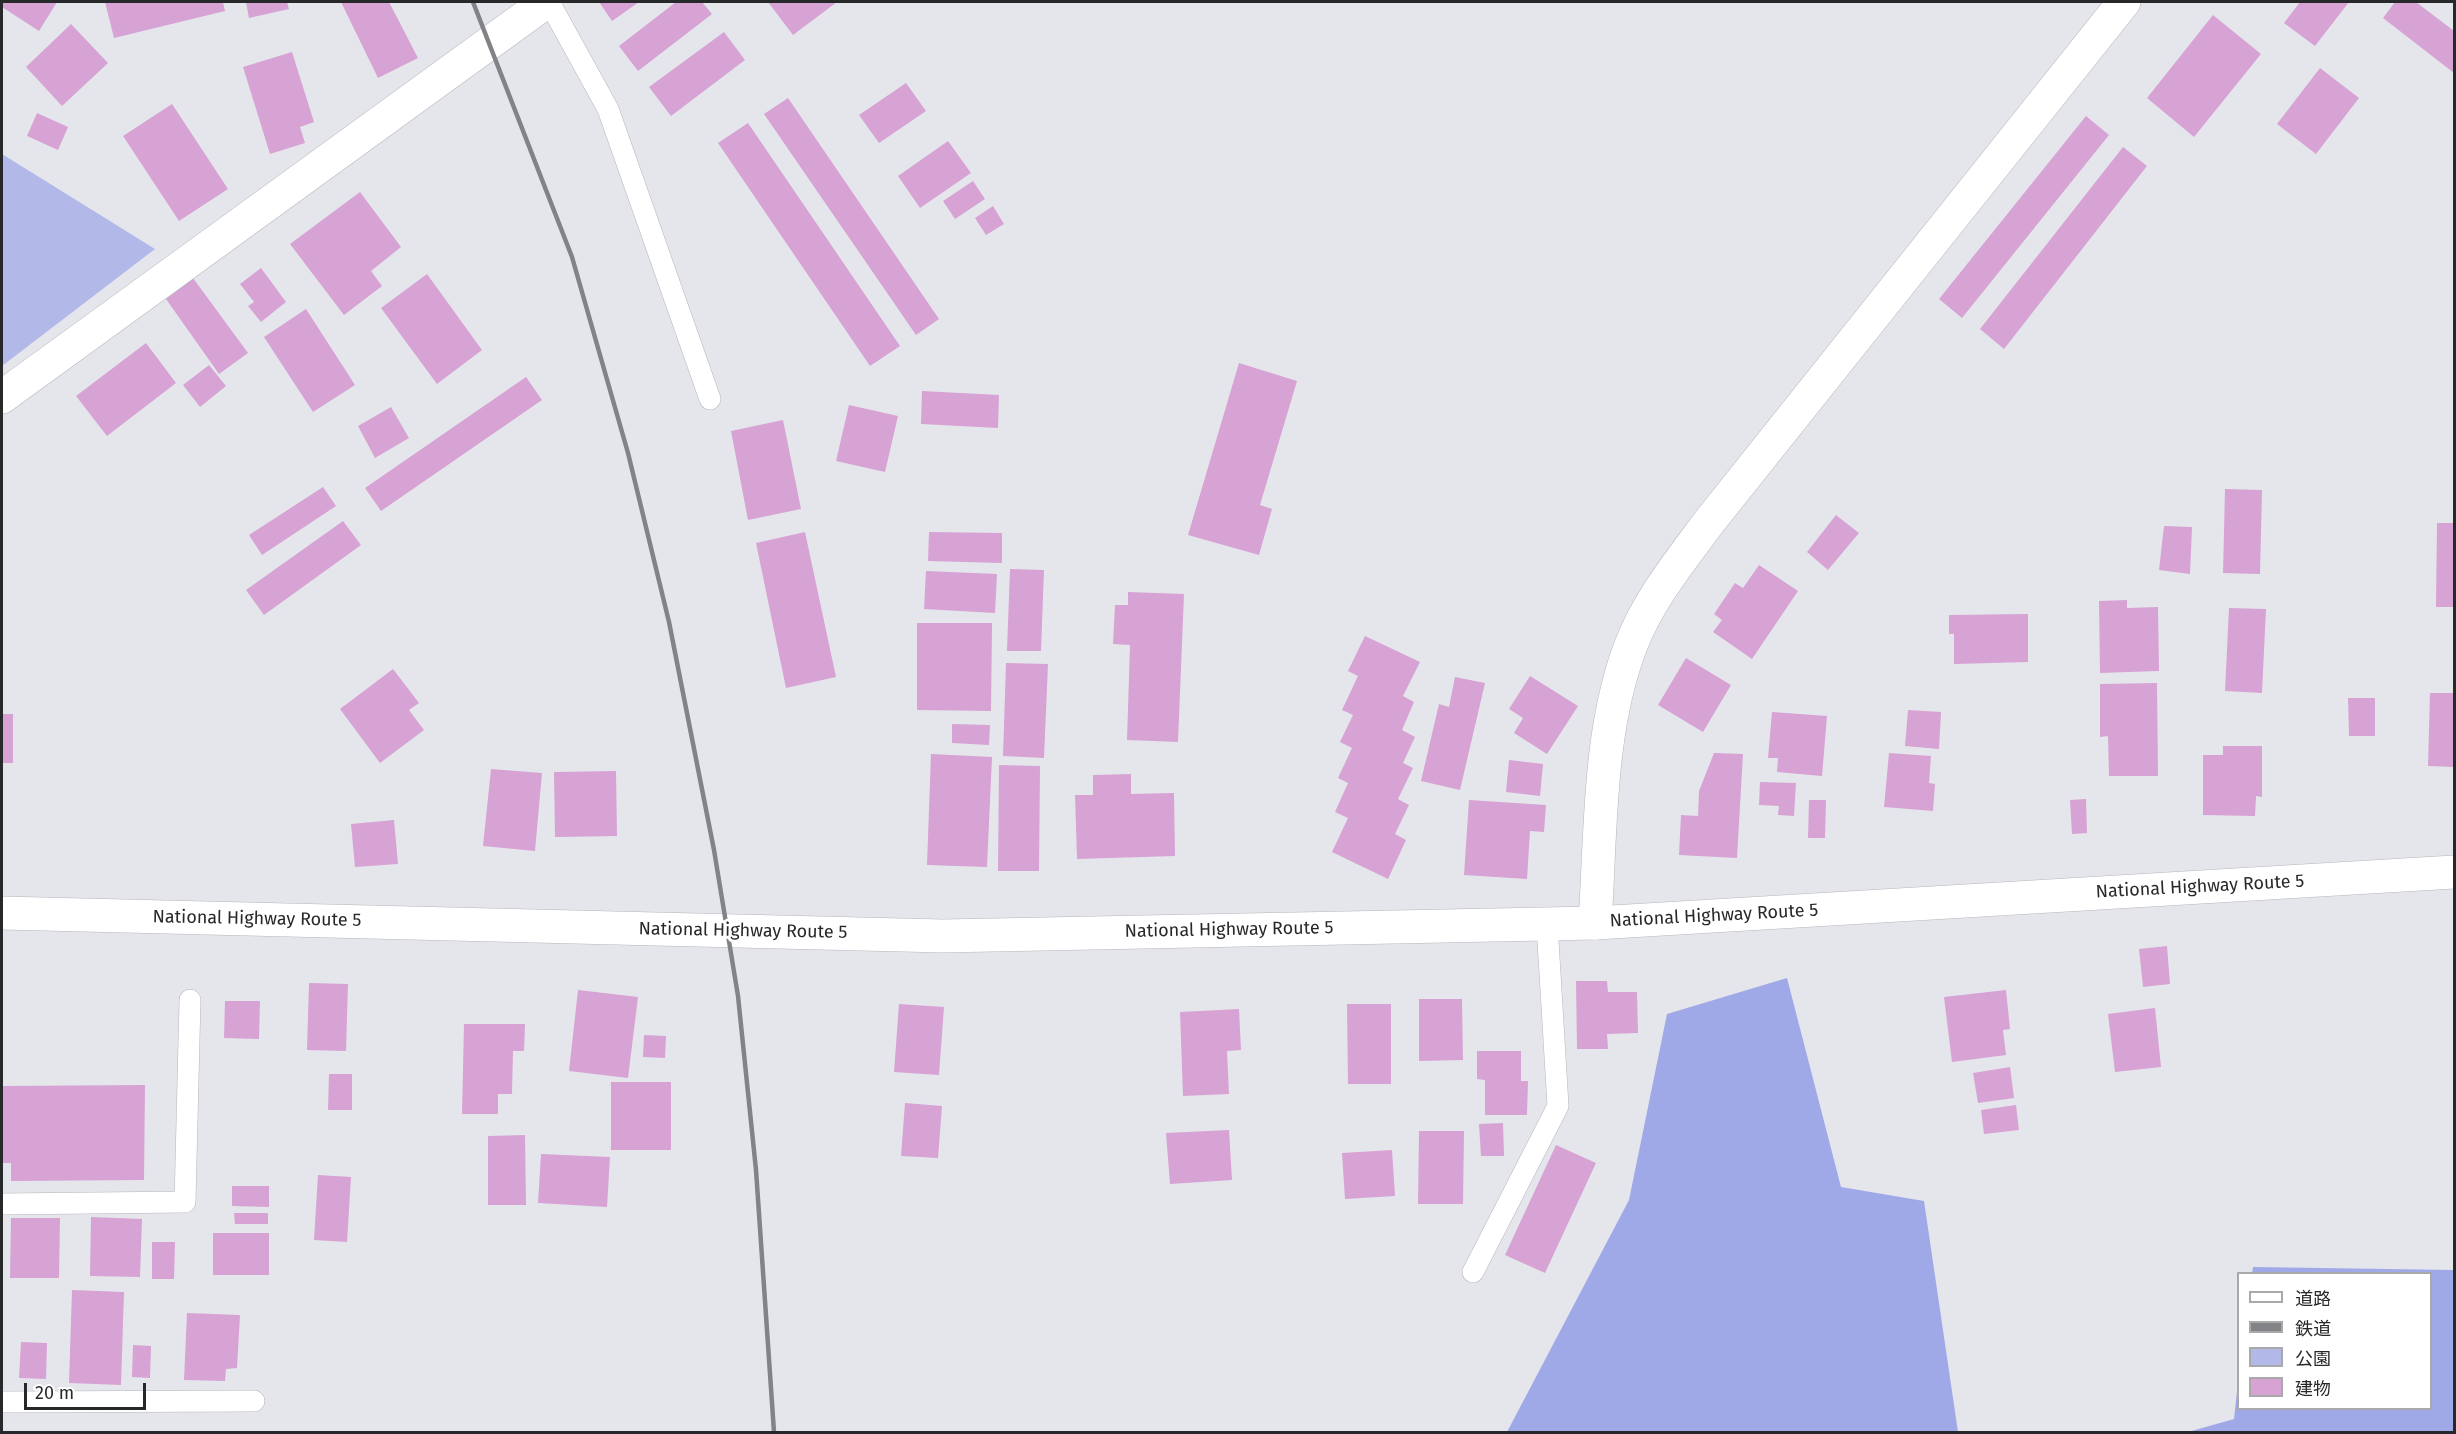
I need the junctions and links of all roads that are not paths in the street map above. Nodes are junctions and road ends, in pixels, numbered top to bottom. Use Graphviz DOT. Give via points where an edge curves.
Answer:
graph roads {
  1 [pos="548,2"];
  2 [pos="2124,2"];
  3 [pos="2,397"];
  4 [pos="710,399"];
  5 [pos="2454,872"];
  6 [pos="2,913"];
  7 [pos="1595,923"];
  8 [pos="1547,924"];
  9 [pos="190,1000"];
  10 [pos="2,1204"];
  11 [pos="1473,1272"];
  12 [pos="254,1401"];
  13 [pos="2,1402"];
  1 -- 3 [label="main road"];
  1 -- 4 [label="lane" via="608,108"];
  2 -- 7 [label="main road" via="1662,585 1632,643 1611,709"];
  5 -- 7 [label="main road, National Highway Route 5"];
  6 -- 8 [label="main road, National Highway Route 5" via="943,936"];
  7 -- 8 [label="main road, National Highway Route 5"];
  8 -- 11 [label="lane" via="1558,1106"];
  9 -- 10 [label="lane" via="185,1202"];
  12 -- 13 [label="lane"];
}
